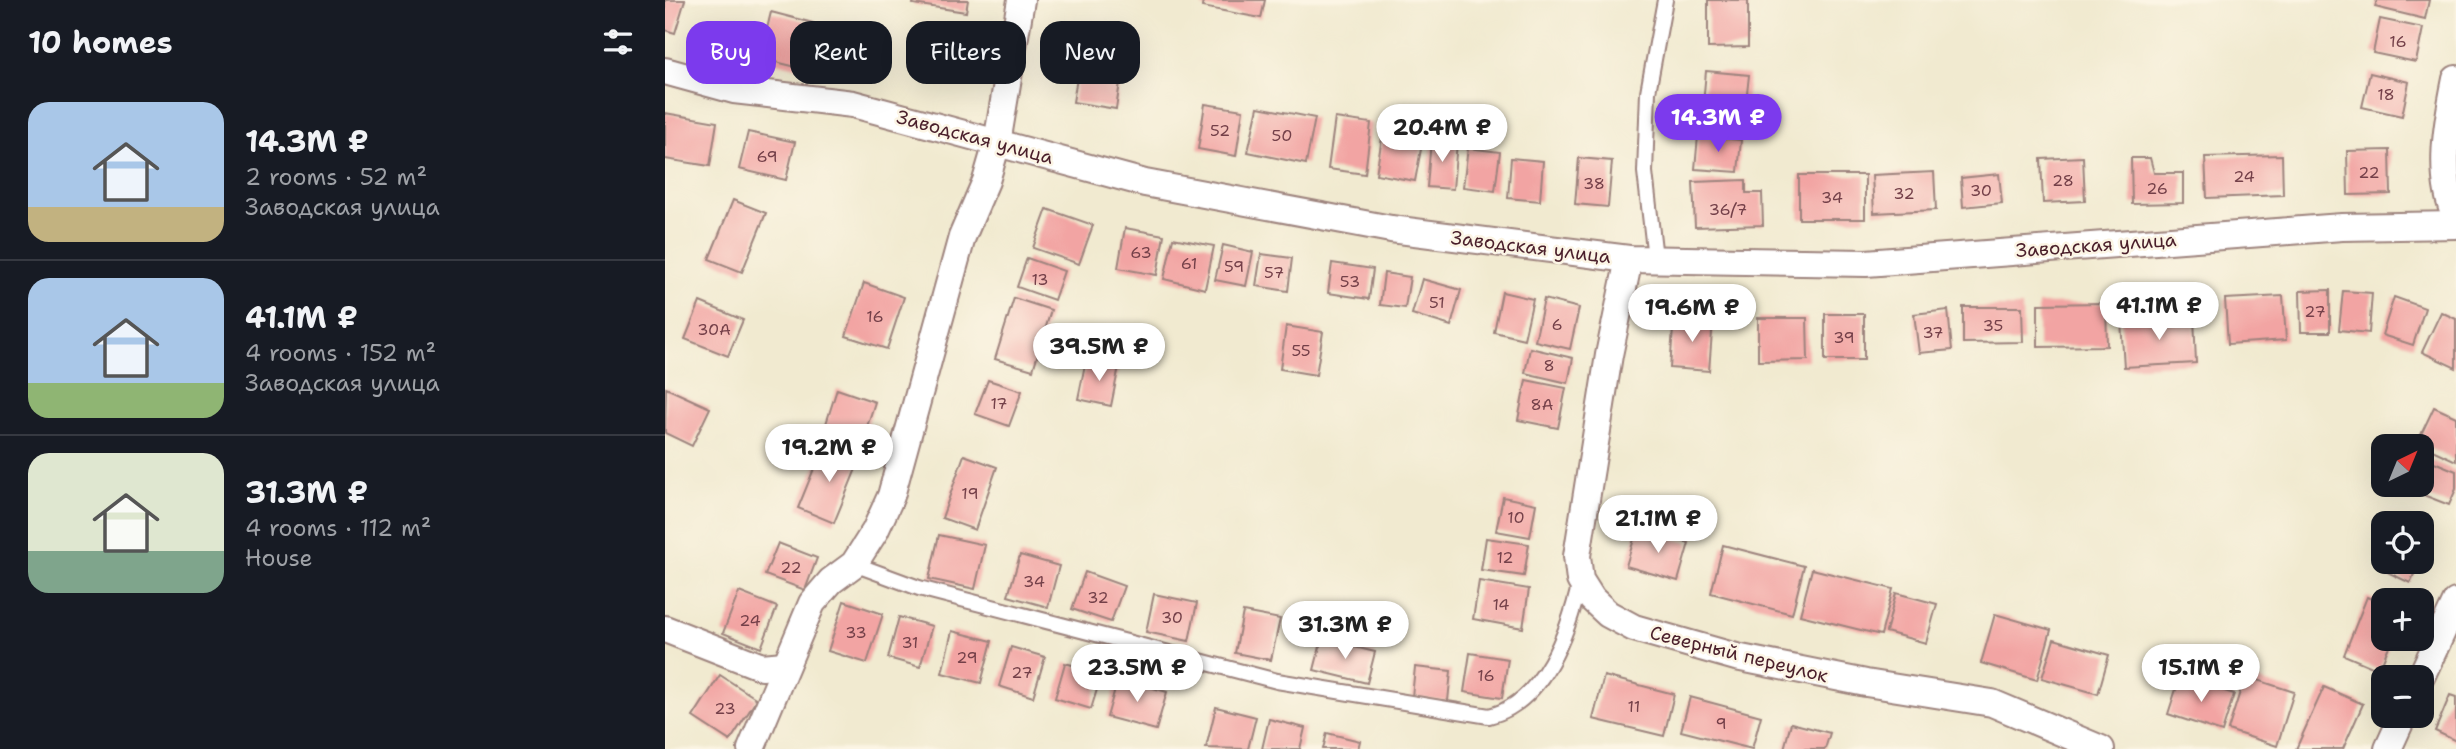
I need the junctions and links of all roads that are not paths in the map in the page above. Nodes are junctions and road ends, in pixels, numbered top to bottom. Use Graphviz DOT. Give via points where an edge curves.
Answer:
graph roads {
  1 [pos="1021,0"];
  2 [pos="1665,0"];
  3 [pos="665,71"];
  4 [pos="2456,79"];
  5 [pos="997,143"];
  6 [pos="2456,218"];
  7 [pos="2456,225"];
  8 [pos="1642,259"];
  9 [pos="854,564"];
  10 [pos="1580,580"];
  11 [pos="2456,602"];
  12 [pos="665,629"];
  13 [pos="784,665"];
  14 [pos="2427,665"];
  15 [pos="2398,728"];
  16 [pos="751,749"];
  17 [pos="2101,749"];
  18 [pos="2388,749"];
  1 -- 5 [label="street"];
  2 -- 8 [label="lane" via="1648,92"];
  3 -- 5 [label="street, Заводская улица" via="734,90 853,104"];
  4 -- 6 [label="street" via="2445,162 2448,200"];
  5 -- 8 [label="street, Заводская улица" via="1145,183 1378,227"];
  5 -- 9 [label="street" via="962,237 891,496"];
  7 -- 8 [label="street, Заводская улица" via="2342,227 1866,263"];
  8 -- 10 [label="street" via="1609,355 1582,517 1577,556"];
  9 -- 10 [label="lane" via="919,588 1277,681 1489,716 1504,713 1517,702 1546,667 1571,621"];
  9 -- 13 [label="street" via="812,603"];
  10 -- 17 [label="street, Северный переулок" via="1608,614 1634,628 1736,657 1992,703"];
  11 -- 14 [label="street"];
  12 -- 13 [label="street" via="762,667"];
  13 -- 16 [label="street"];
  15 -- 18 [label="street"];
}
